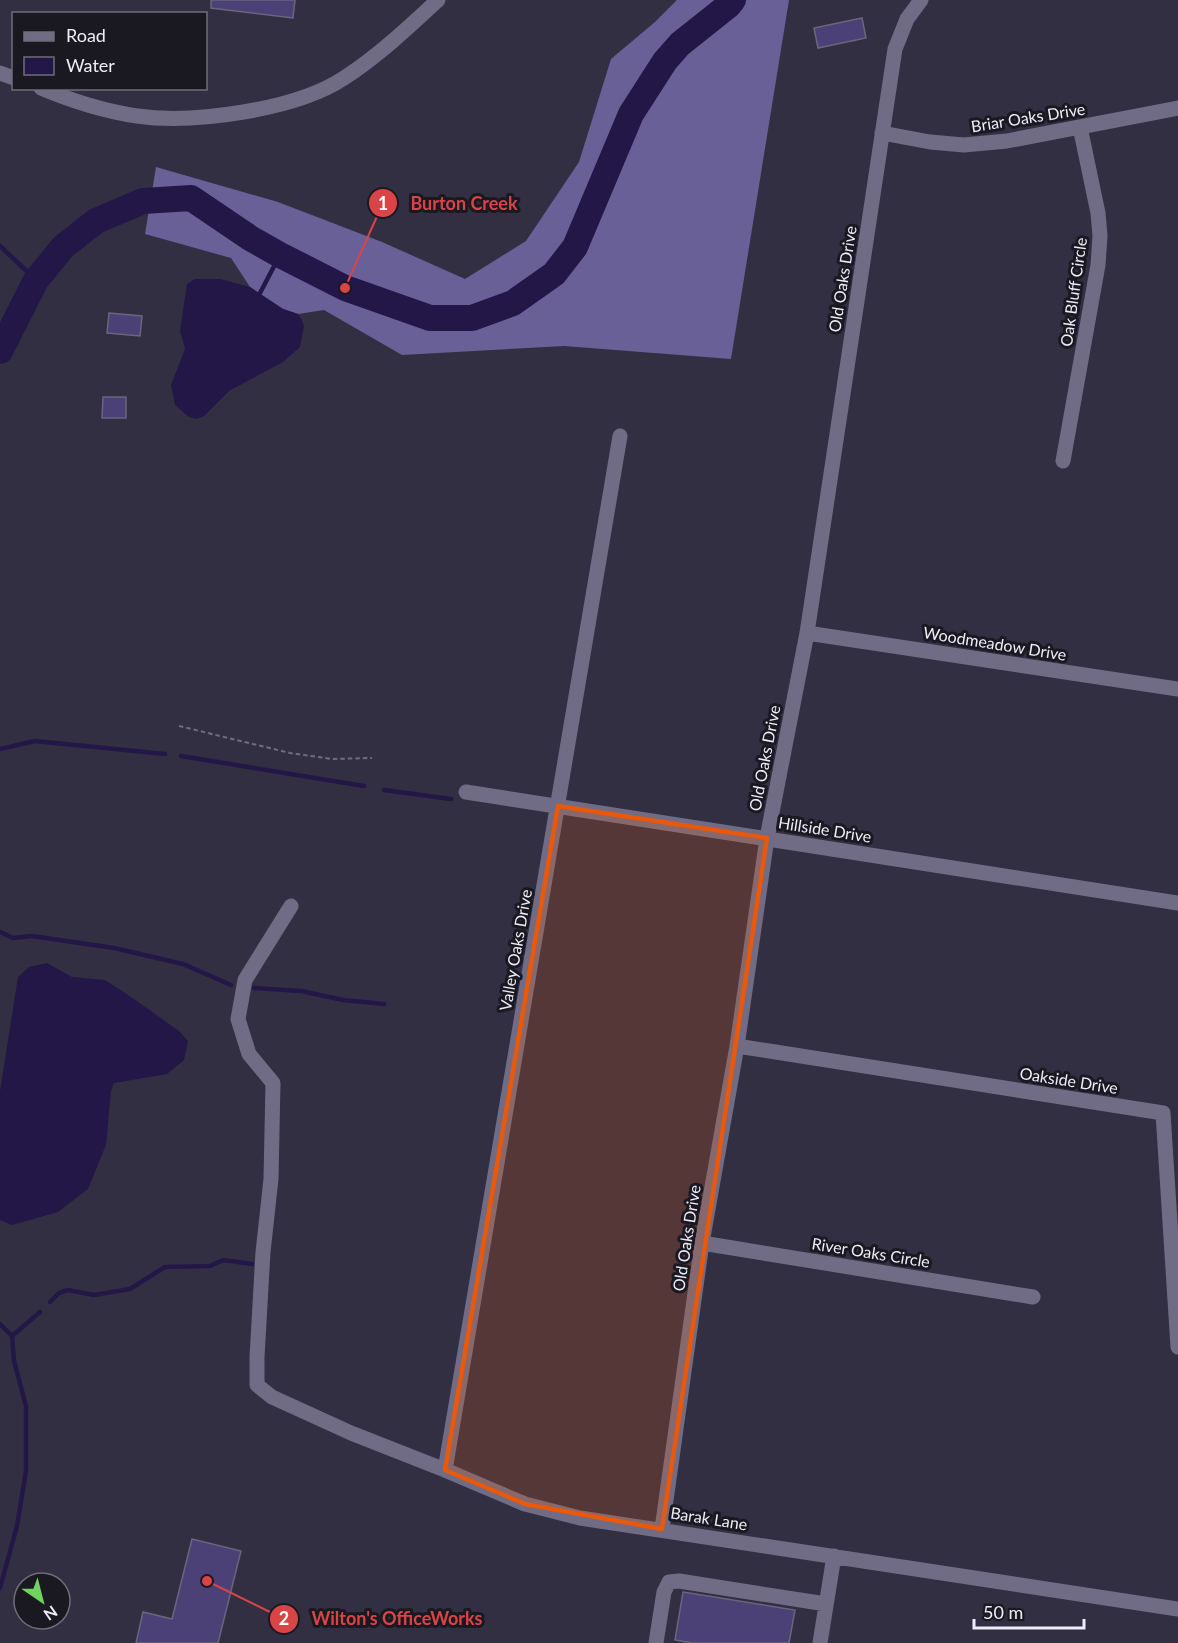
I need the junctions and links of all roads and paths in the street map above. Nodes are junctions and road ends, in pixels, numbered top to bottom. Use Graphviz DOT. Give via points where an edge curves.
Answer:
graph roads {
  1 [pos="438,0"];
  2 [pos="921,0"];
  3 [pos="46,90"];
  4 [pos="1178,108"];
  5 [pos="1080,127"];
  6 [pos="882,133"];
  7 [pos="620,436"];
  8 [pos="1064,461"];
  9 [pos="807,633"];
  10 [pos="1178,689"];
  11 [pos="179,726"];
  12 [pos="372,758"];
  13 [pos="466,792"];
  14 [pos="558,806"];
  15 [pos="766,838"];
  16 [pos="1178,903"];
  17 [pos="291,906"];
  18 [pos="737,1046"];
  19 [pos="702,1242"];
  20 [pos="1033,1297"];
  21 [pos="1178,1347"];
  22 [pos="445,1470"];
  23 [pos="662,1529"];
  24 [pos="834,1556"];
  25 [pos="826,1604"];
  26 [pos="1178,1609"];
  27 [pos="656,1643"];
  28 [pos="820,1643"];
  1 -- 3 [label="street" via="343,79 288,102 253,111 187,118 145,117 94,107"];
  2 -- 6 [label="street, Old Oaks Drive" via="895,49"];
  4 -- 5 [label="street, Briar Oaks Drive"];
  5 -- 6 [label="street, Briar Oaks Drive" via="964,145"];
  5 -- 8 [label="street, Oak Bluff Circle" via="1100,236"];
  6 -- 9 [label="street, Old Oaks Drive"];
  7 -- 14 [label="street, Valley Oaks Drive"];
  9 -- 10 [label="street, Woodmeadow Drive"];
  9 -- 15 [label="street, Old Oaks Drive"];
  11 -- 12 [label="path" via="290,753 332,759"];
  13 -- 14 [label="street, Hillside Drive"];
  14 -- 15 [label="street, Hillside Drive"];
  14 -- 22 [label="street, Valley Oaks Drive"];
  15 -- 16 [label="street, Hillside Drive"];
  15 -- 18 [label="street, Old Oaks Drive"];
  17 -- 22 [label="street, Barak Lane" via="245,980 238,1020 249,1054 273,1083 271,1179 263,1252 257,1385 287,1405"];
  18 -- 19 [label="street, Old Oaks Drive"];
  18 -- 21 [label="street, Oakside Drive" via="1163,1113"];
  19 -- 20 [label="street, River Oaks Circle"];
  19 -- 23 [label="street, Old Oaks Drive"];
  22 -- 23 [label="street, Barak Lane" via="525,1504 580,1518"];
  23 -- 24 [label="street, Barak Lane"];
  24 -- 25 [label="street"];
  24 -- 26 [label="street, Barak Lane"];
  25 -- 27 [label="street" via="669,1582"];
  25 -- 28 [label="street"];
}
